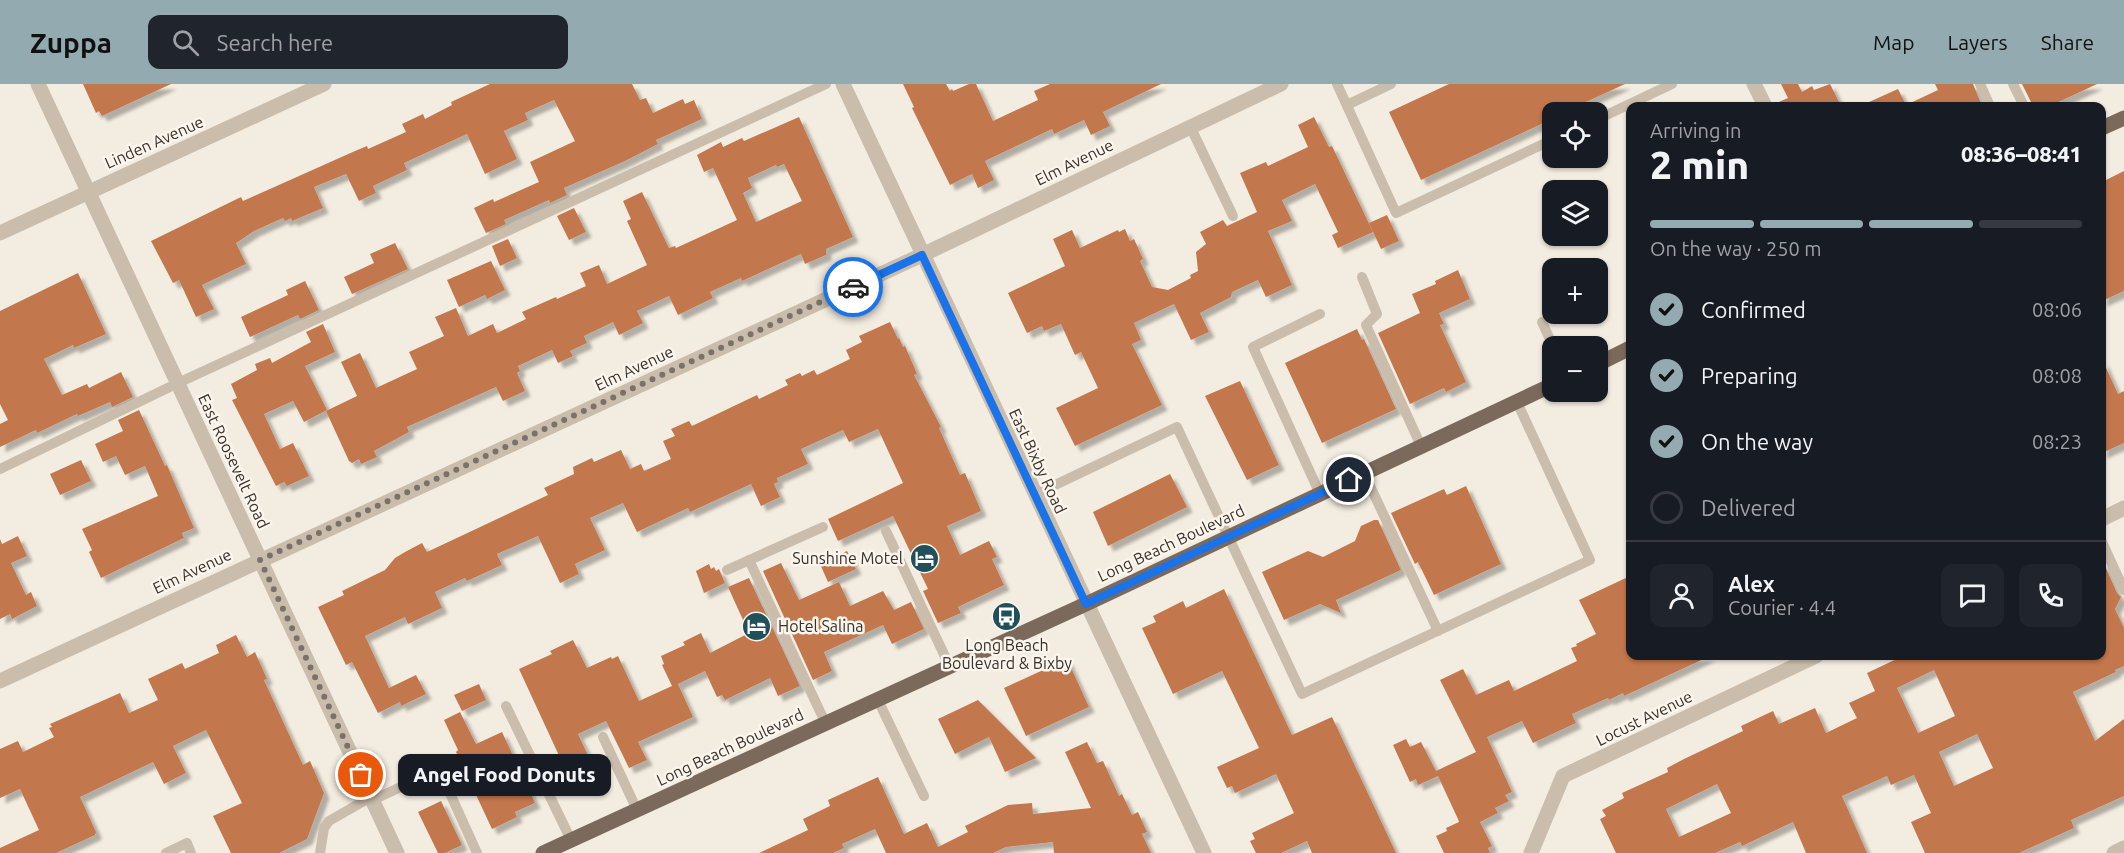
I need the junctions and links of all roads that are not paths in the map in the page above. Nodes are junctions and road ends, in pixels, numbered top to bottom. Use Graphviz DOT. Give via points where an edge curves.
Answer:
graph roads {
  1 [pos="38,84"];
  2 [pos="324,84"];
  3 [pos="826,84"];
  4 [pos="843,84"];
  5 [pos="1281,84"];
  6 [pos="1337,84"];
  7 [pos="1391,84"];
  8 [pos="1672,84"];
  9 [pos="1980,84"];
  10 [pos="2013,84"];
  11 [pos="1759,86"];
  12 [pos="1638,102"];
  13 [pos="1764,102"];
  14 [pos="1988,102"];
  15 [pos="2022,102"];
  16 [pos="1347,105"];
  17 [pos="1626,107"];
  18 [pos="1608,115"];
  19 [pos="2124,118"];
  20 [pos="1190,126"];
  21 [pos="2106,127"];
  22 [pos="1542,145"];
  23 [pos="88,191"];
  24 [pos="1233,216"];
  25 [pos="0,233"];
  26 [pos="922,255"];
  27 [pos="1362,277"];
  28 [pos="1320,314"];
  29 [pos="1626,350"];
  30 [pos="1608,359"];
  31 [pos="178,383"];
  32 [pos="1542,390"];
  33 [pos="1517,402"];
  34 [pos="1421,446"];
  35 [pos="0,469"];
  36 [pos="1364,473"];
  37 [pos="1320,494"];
  38 [pos="1034,495"];
  39 [pos="2124,508"];
  40 [pos="2106,517"];
  41 [pos="823,526"];
  42 [pos="886,531"];
  43 [pos="1230,536"];
  44 [pos="2106,551"];
  45 [pos="260,560"];
  46 [pos="748,560"];
  47 [pos="727,570"];
  48 [pos="2124,590"];
  49 [pos="1086,604"];
  50 [pos="1438,631"];
  51 [pos="1808,660"];
  52 [pos="949,665"];
  53 [pos="0,681"];
  54 [pos="877,698"];
  55 [pos="506,706"];
  56 [pos="825,722"];
  57 [pos="603,737"];
  58 [pos="924,796"];
  59 [pos="372,798"];
  60 [pos="637,810"];
  61 [pos="571,840"];
  62 [pos="2124,848"];
  63 [pos="166,853"];
  64 [pos="191,853"];
  65 [pos="321,853"];
  66 [pos="398,853"];
  67 [pos="477,853"];
  68 [pos="543,853"];
  69 [pos="1204,853"];
  70 [pos="1531,853"];
  71 [pos="2114,853"];
  1 -- 23 [label="street, East Roosevelt Road"];
  2 -- 23 [label="street, Linden Avenue"];
  3 -- 31 [label="lane"];
  4 -- 26 [label="street, East Bixby Road"];
  5 -- 20 [label="street, Elm Avenue"];
  6 -- 16 [label="lane"];
  7 -- 16 [label="lane"];
  8 -- 12 [label="lane"];
  9 -- 14 [label="lane"];
  10 -- 15 [label="lane"];
  11 -- 13 [label="street"];
  16 -- 22 [label="lane" via="1396,213"];
  17 -- 18 [label="lane"];
  19 -- 21 [label="main road"];
  20 -- 24 [label="lane"];
  20 -- 26 [label="street, Elm Avenue"];
  23 -- 25 [label="street, Linden Avenue"];
  23 -- 31 [label="street, East Roosevelt Road"];
  26 -- 38 [label="street, East Bixby Road"];
  26 -- 45 [label="street, Elm Avenue"];
  27 -- 34 [label="lane" via="1377,314 1366,325"];
  28 -- 37 [label="lane" via="1253,347"];
  29 -- 30 [label="main road"];
  31 -- 35 [label="lane"];
  31 -- 45 [label="street, East Roosevelt Road"];
  32 -- 33 [label="main road, Long Beach Boulevard"];
  33 -- 34 [label="main road, Long Beach Boulevard"];
  33 -- 50 [label="lane" via="1590,560"];
  34 -- 36 [label="main road, Long Beach Boulevard"];
  36 -- 37 [label="main road, Long Beach Boulevard"];
  36 -- 50 [label="lane"];
  37 -- 43 [label="main road, Long Beach Boulevard"];
  38 -- 43 [label="lane" via="1178,427"];
  38 -- 49 [label="street, East Bixby Road"];
  39 -- 40 [label="street"];
  41 -- 46 [label="lane"];
  42 -- 52 [label="lane"];
  43 -- 49 [label="main road, Long Beach Boulevard"];
  43 -- 50 [label="lane" via="1302,694"];
  44 -- 48 [label="lane"];
  45 -- 53 [label="street, Elm Avenue"];
  45 -- 59 [label="street, East Roosevelt Road"];
  46 -- 47 [label="lane"];
  46 -- 56 [label="lane"];
  49 -- 52 [label="main road, Long Beach Boulevard"];
  49 -- 69 [label="street, East Bixby Road"];
  51 -- 70 [label="street, Locust Avenue" via="1563,776"];
  52 -- 54 [label="main road, Long Beach Boulevard"];
  54 -- 56 [label="main road, Long Beach Boulevard"];
  54 -- 58 [label="lane"];
  55 -- 61 [label="lane"];
  56 -- 60 [label="main road, Long Beach Boulevard"];
  57 -- 60 [label="lane"];
  59 -- 65 [label="lane" via="329,821 324,828"];
  59 -- 66 [label="street, East Roosevelt Road"];
  59 -- 67 [label="lane" via="439,770"];
  60 -- 61 [label="main road, Long Beach Boulevard"];
  61 -- 68 [label="main road, Long Beach Boulevard"];
  62 -- 71 [label="street"];
  63 -- 64 [label="lane" via="187,843"];
}
